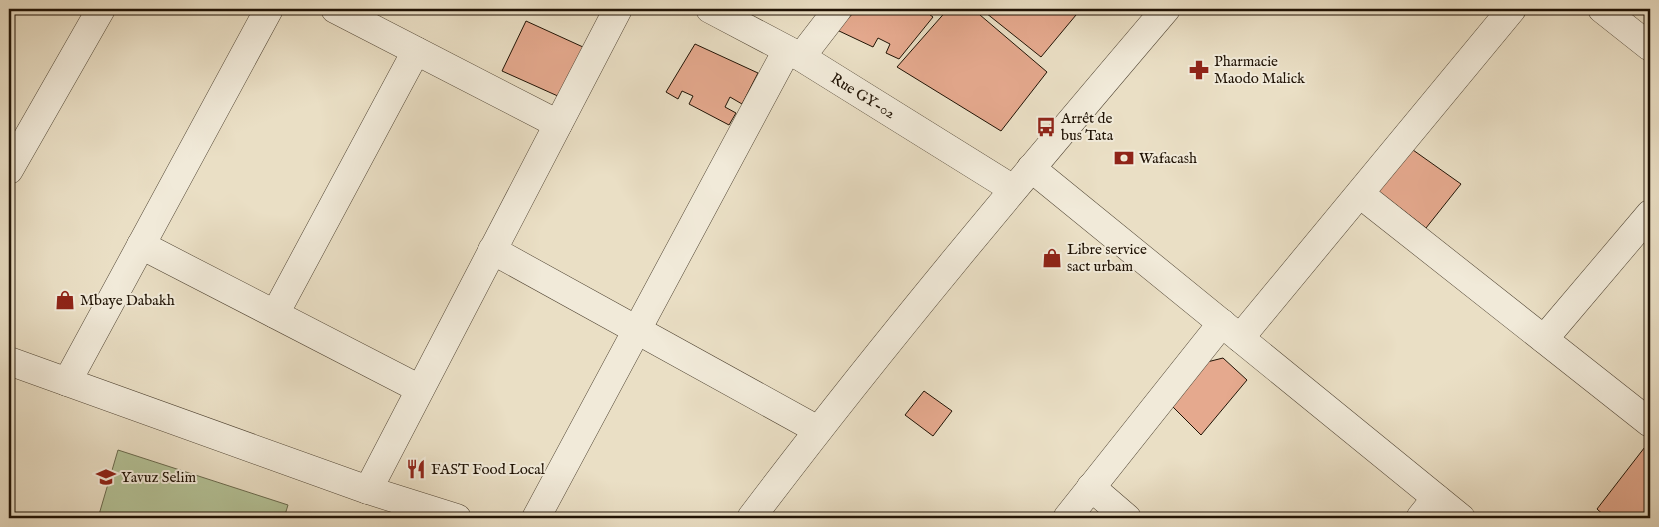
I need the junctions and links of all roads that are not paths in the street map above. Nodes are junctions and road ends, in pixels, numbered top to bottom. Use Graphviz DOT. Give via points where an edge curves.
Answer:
graph roads {
  1 [pos="101,9"];
  2 [pos="269,9"];
  3 [pos="335,9"];
  4 [pos="618,9"];
  5 [pos="710,9"];
  6 [pos="838,9"];
  7 [pos="1166,9"];
  8 [pos="1512,9"];
  9 [pos="1602,9"];
  10 [pos="1650,47"];
  11 [pos="416,50"];
  12 [pos="794,53"];
  13 [pos="558,124"];
  14 [pos="1030,168"];
  15 [pos="9,170"];
  16 [pos="1013,188"];
  17 [pos="1360,194"];
  18 [pos="1650,214"];
  19 [pos="141,245"];
  20 [pos="492,250"];
  21 [pos="275,314"];
  22 [pos="637,330"];
  23 [pos="1231,331"];
  24 [pos="1544,339"];
  25 [pos="9,361"];
  26 [pos="67,382"];
  27 [pos="420,389"];
  28 [pos="1650,423"];
  29 [pos="818,430"];
  30 [pos="1092,487"];
  31 [pos="368,490"];
  32 [pos="1428,508"];
  33 [pos="457,518"];
  34 [pos="536,518"];
  35 [pos="750,518"];
  36 [pos="1067,518"];
  37 [pos="1127,518"];
  38 [pos="1461,518"];
  1 -- 15 [label="street"];
  2 -- 19 [label="street"];
  3 -- 11 [label="street"];
  4 -- 13 [label="street"];
  5 -- 12 [label="street, Rue GY-02"];
  6 -- 12 [label="street"];
  7 -- 14 [label="street"];
  8 -- 17 [label="street"];
  9 -- 10 [label="street"];
  11 -- 13 [label="street"];
  11 -- 21 [label="street"];
  12 -- 16 [label="street, Rue GY-02"];
  12 -- 22 [label="street"];
  13 -- 20 [label="street"];
  14 -- 16 [label="street"];
  14 -- 23 [label="street"];
  16 -- 29 [label="street"];
  17 -- 23 [label="street"];
  17 -- 24 [label="street"];
  18 -- 24 [label="street"];
  19 -- 21 [label="street"];
  19 -- 26 [label="street"];
  20 -- 22 [label="street"];
  20 -- 27 [label="street"];
  21 -- 27 [label="street"];
  22 -- 29 [label="street"];
  22 -- 34 [label="street"];
  23 -- 30 [label="street"];
  23 -- 32 [label="street"];
  24 -- 28 [label="street"];
  25 -- 26 [label="street"];
  26 -- 31 [label="street"];
  27 -- 31 [label="street"];
  29 -- 35 [label="street"];
  30 -- 36 [label="street"];
  30 -- 37 [label="street"];
  31 -- 33 [label="street"];
  32 -- 38 [label="street"];
}
